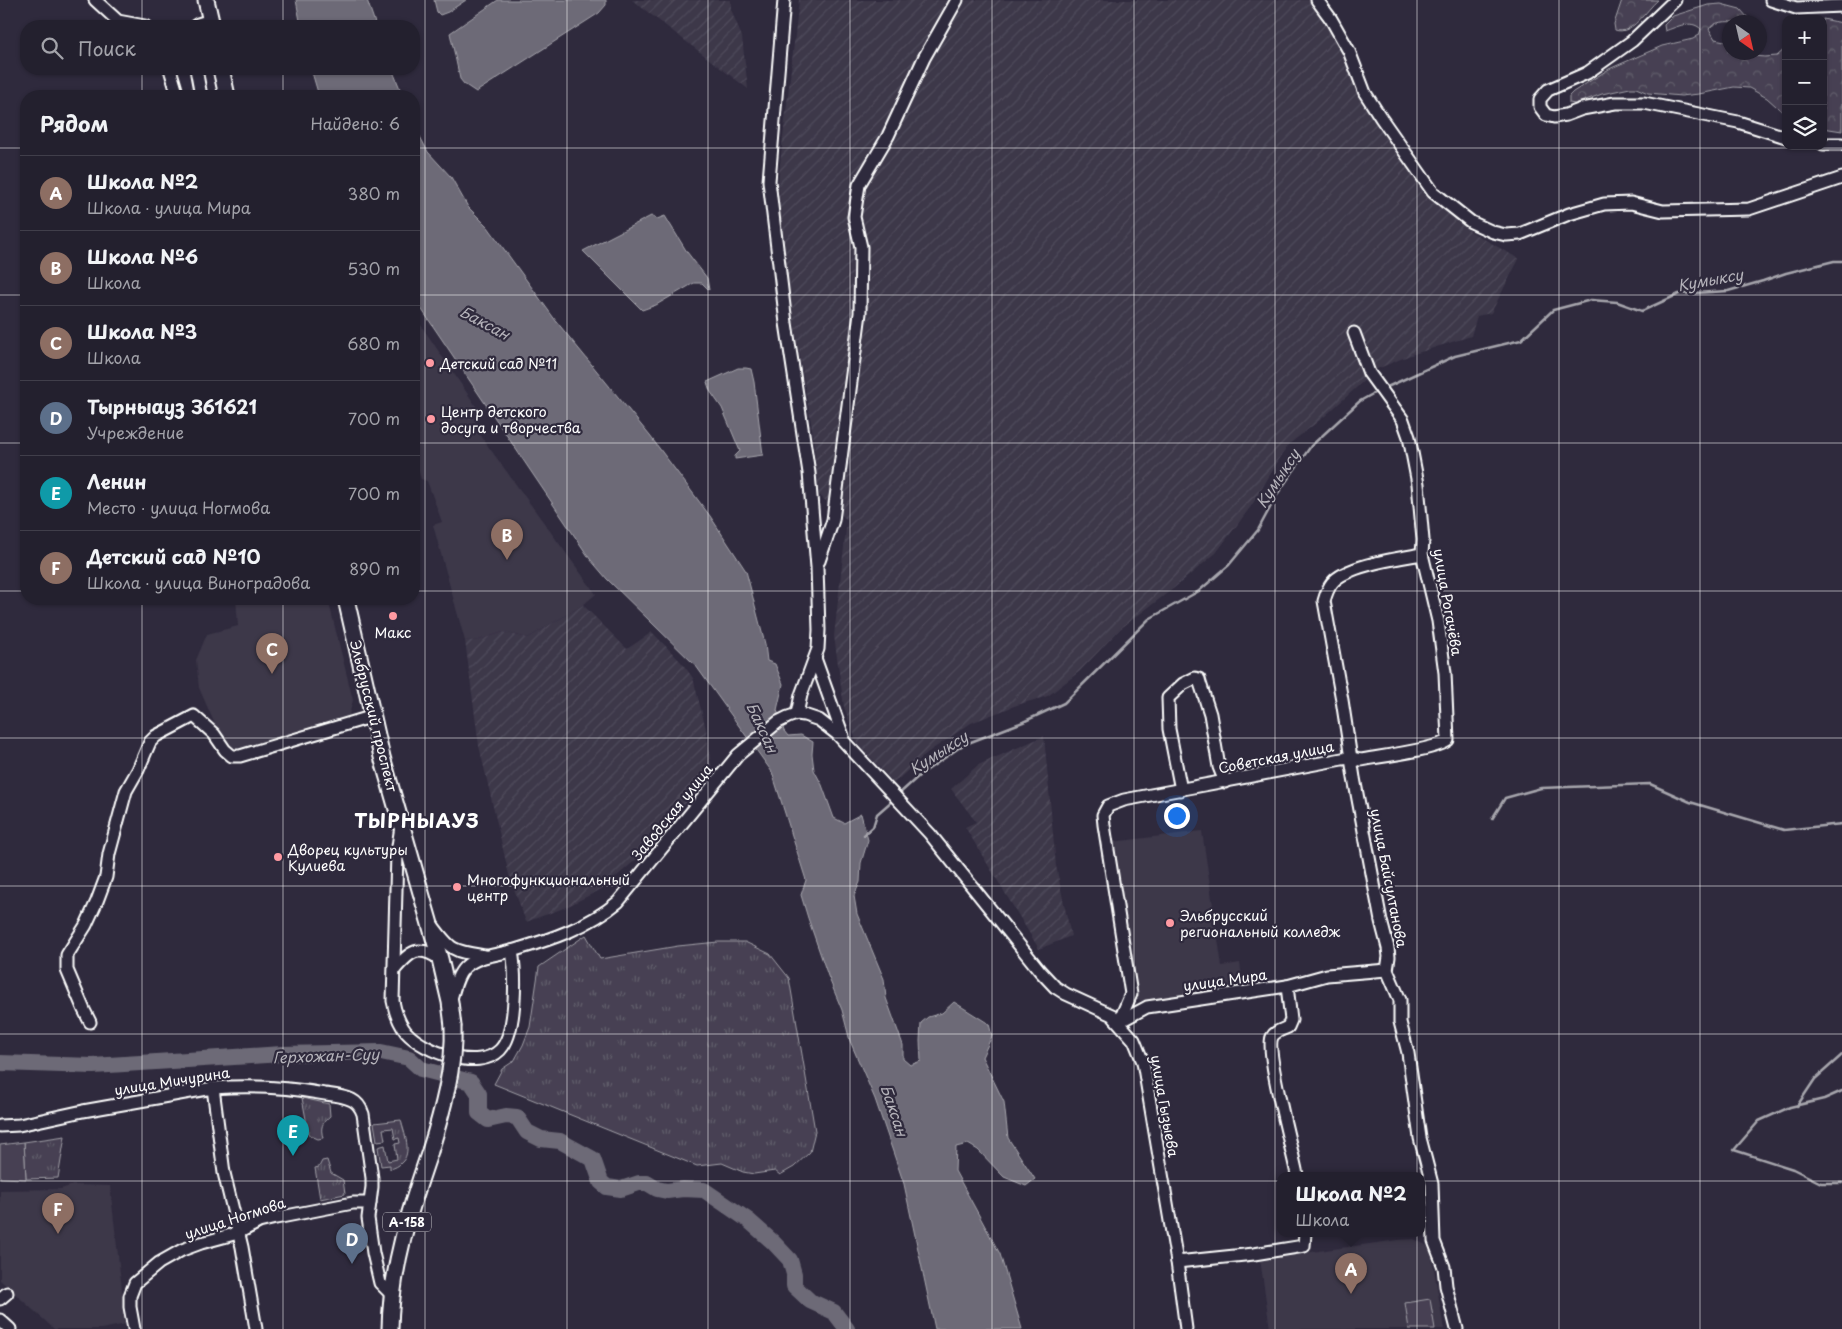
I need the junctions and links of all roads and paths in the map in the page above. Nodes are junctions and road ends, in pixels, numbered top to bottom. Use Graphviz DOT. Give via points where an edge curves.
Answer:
graph roads {
  1 [pos="95,0"];
  2 [pos="206,0"];
  3 [pos="784,0"];
  4 [pos="957,0"];
  5 [pos="1317,0"];
  6 [pos="1675,0"];
  7 [pos="1771,0"];
  8 [pos="1842,6"];
  9 [pos="117,20"];
  10 [pos="210,20"];
  11 [pos="172,75"];
  12 [pos="197,75"];
  13 [pos="223,75"];
  14 [pos="176,90"];
  15 [pos="200,90"];
  16 [pos="226,90"];
  17 [pos="1782,136"];
  18 [pos="1827,144"];
  19 [pos="1842,144"];
  20 [pos="1842,178"];
  21 [pos="1354,333"];
  22 [pos="1422,554"];
  23 [pos="817,567"];
  24 [pos="347,605"];
  25 [pos="815,658"];
  26 [pos="793,715"];
  27 [pos="374,716"];
  28 [pos="1448,734"];
  29 [pos="845,742"];
  30 [pos="1351,758"];
  31 [pos="1224,782"];
  32 [pos="1181,790"];
  33 [pos="401,825"];
  34 [pos="430,922"];
  35 [pos="512,950"];
  36 [pos="485,956"];
  37 [pos="440,959"];
  38 [pos="395,968"];
  39 [pos="1387,970"];
  40 [pos="1287,986"];
  41 [pos="450,1002"];
  42 [pos="90,1022"];
  43 [pos="1119,1022"];
  44 [pos="213,1088"];
  45 [pos="0,1126"];
  46 [pos="1296,1172"];
  47 [pos="370,1203"];
  48 [pos="238,1233"];
  49 [pos="1305,1237"];
  50 [pos="1176,1262"];
  51 [pos="392,1295"];
  52 [pos="0,1320"];
  53 [pos="10,1329"];
  54 [pos="134,1329"];
  55 [pos="256,1329"];
  56 [pos="390,1329"];
  57 [pos="1186,1329"];
  58 [pos="1457,1329"];
  1 -- 9 [label="street"];
  2 -- 10 [label="main road"];
  3 -- 23 [label="street" via="769,181 809,473"];
  4 -- 23 [label="street" via="924,58 888,136 859,185 854,217 861,247 860,313 832,520"];
  5 -- 20 [label="street" via="1349,52 1365,93 1433,192 1471,222 1493,232 1520,234 1604,204 1631,203 1663,211 1749,209"];
  6 -- 17 [label="street" via="1632,41 1587,73 1548,90 1540,98 1540,107 1554,117 1615,103 1644,103 1738,122"];
  7 -- 8 [label="street" via="1796,8"];
  11 -- 14 [label="street"];
  12 -- 15 [label="street"];
  13 -- 16 [label="main road"];
  18 -- 19 [label="street"];
  21 -- 22 [label="street, улица Рогачёва" via="1369,372 1402,420 1409,437 1418,484"];
  22 -- 28 [label="street, улица Рогачёва" via="1438,621"];
  22 -- 30 [label="street, улица Байсултанова" via="1377,563 1341,575 1326,594 1326,616"];
  23 -- 25 [label="street" via="819,630"];
  24 -- 27 [label="main road, Эльбрусский проспект / А-158"];
  25 -- 26 [label="street"];
  25 -- 29 [label="street"];
  26 -- 29 [label="street, улица Гызыева" via="819,720"];
  26 -- 35 [label="street, Заводская улица" via="748,745 618,902 579,927"];
  27 -- 33 [label="main road, Эльбрусский проспект / А-158"];
  27 -- 42 [label="street" via="240,756 232,756 225,750 214,734 194,716 150,742 126,791 106,877 97,901 86,926 67,955 68,970"];
  28 -- 30 [label="street, Советская улица" via="1446,742 1431,747 1361,760"];
  29 -- 43 [label="street, улица Гызыева" via="945,851 1055,987 1112,1015"];
  30 -- 31 [label="street, Советская улица"];
  30 -- 39 [label="street, улица Байсултанова" via="1388,948"];
  31 -- 32 [label="street, Советская улица"];
  31 -- 32 [label="street" via="1210,714 1200,683 1195,678 1168,698 1169,729"];
  32 -- 43 [label="street, Советская улица" via="1114,803 1103,815 1131,994"];
  33 -- 34 [label="main road, Эльбрусский проспект / А-158"];
  33 -- 38 [label="street" via="397,853"];
  34 -- 36 [label="street" via="452,948"];
  34 -- 37 [label="main road, Эльбрусский проспект / А-158"];
  35 -- 36 [label="street, Заводская улица"];
  35 -- 38 [label="street" via="515,977 510,1032 506,1044 498,1052 482,1059 449,1056 423,1046 407,1033 394,1007"];
  36 -- 41 [label="street" via="462,971"];
  37 -- 38 [label="street" via="430,952 418,950"];
  37 -- 41 [label="main road, Эльбрусский проспект / А-158"];
  39 -- 40 [label="street" via="1327,975"];
  39 -- 58 [label="street, улица Байсултанова" via="1400,1000 1400,1022 1408,1053 1420,1138 1432,1184 1434,1242 1444,1267"];
  40 -- 43 [label="street, улица Мира" via="1147,1007"];
  40 -- 46 [label="street, улица Мира" via="1291,1020 1288,1026 1272,1036 1270,1044"];
  41 -- 51 [label="main road, Эльбрусский проспект / А-158, bridge" via="453,1026 446,1088 438,1125 402,1239"];
  43 -- 50 [label="street, улица Гызыева" via="1134,1040 1143,1062"];
  44 -- 45 [label="street, улица Мичурина"];
  44 -- 47 [label="street, улица Мичурина" via="283,1088 338,1096 357,1104 363,1114 372,1178"];
  44 -- 48 [label="street" via="224,1173"];
  47 -- 48 [label="street, улица Ногмова" via="353,1202 276,1218 259,1222"];
  47 -- 51 [label="street, улица Мичурина" via="369,1228 376,1268 380,1283"];
  48 -- 54 [label="street, улица Ногмова" via="182,1250 140,1277 130,1296"];
  48 -- 55 [label="street"];
  49 -- 50 [label="street" via="1304,1246"];
  50 -- 57 [label="street, улица Гызыева"];
  51 -- 56 [label="main road, Эльбрусский проспект / А-158"];
  52 -- 53 [label="street"];
}
